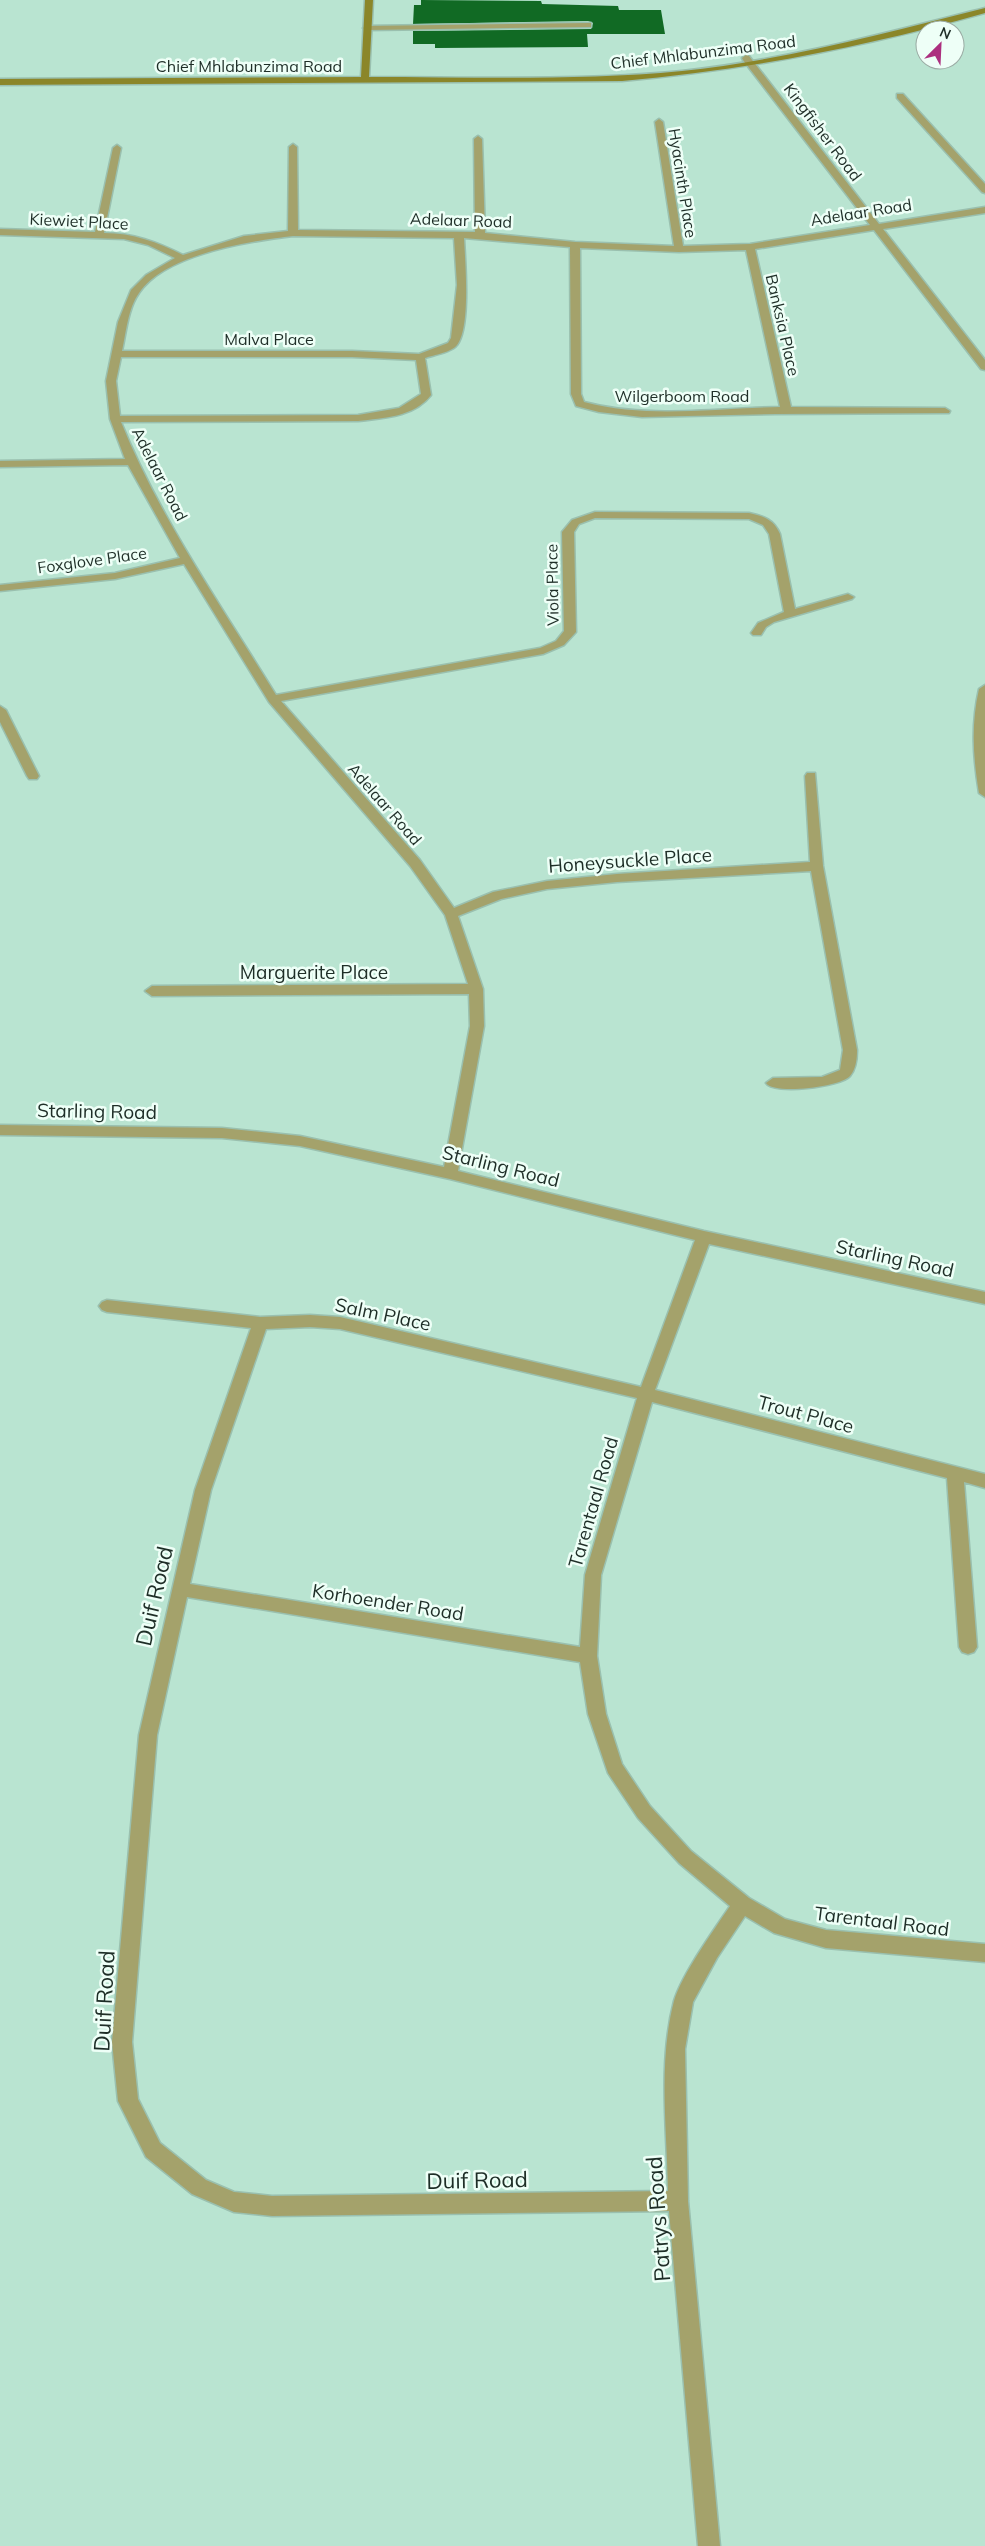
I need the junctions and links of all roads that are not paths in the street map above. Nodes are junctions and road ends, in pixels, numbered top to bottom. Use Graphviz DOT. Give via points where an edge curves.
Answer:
graph roads {
  1 [pos="369,0"];
  2 [pos="985,10"];
  3 [pos="588,25"];
  4 [pos="367,28"];
  5 [pos="748,61"];
  6 [pos="365,81"];
  7 [pos="0,82"];
  8 [pos="900,96"];
  9 [pos="659,122"];
  10 [pos="478,139"];
  11 [pos="293,147"];
  12 [pos="117,148"];
  13 [pos="985,190"];
  14 [pos="985,210"];
  15 [pos="875,226"];
  16 [pos="0,232"];
  17 [pos="293,233"];
  18 [pos="99,234"];
  19 [pos="459,235"];
  20 [pos="480,235"];
  21 [pos="575,245"];
  22 [pos="750,247"];
  23 [pos="679,248"];
  24 [pos="182,258"];
  25 [pos="118,354"];
  26 [pos="420,357"];
  27 [pos="983,362"];
  28 [pos="786,410"];
  29 [pos="946,411"];
  30 [pos="115,419"];
  31 [pos="132,462"];
  32 [pos="0,464"];
  33 [pos="187,560"];
  34 [pos="0,588"];
  35 [pos="848,596"];
  36 [pos="790,612"];
  37 [pos="758,632"];
  38 [pos="985,689"];
  39 [pos="273,699"];
  40 [pos="0,710"];
  41 [pos="34,776"];
  42 [pos="811,776"];
  43 [pos="985,793"];
  44 [pos="817,866"];
  45 [pos="451,914"];
  46 [pos="476,990"];
  47 [pos="152,991"];
  48 [pos="773,1083"];
  49 [pos="0,1130"];
  50 [pos="450,1174"];
  51 [pos="704,1236"];
  52 [pos="985,1298"];
  53 [pos="107,1306"];
  54 [pos="260,1323"];
  55 [pos="646,1394"];
  56 [pos="955,1475"];
  57 [pos="985,1481"];
  58 [pos="180,1589"];
  59 [pos="968,1647"];
  60 [pos="588,1656"];
  61 [pos="742,1904"];
  62 [pos="985,1953"];
  63 [pos="678,2201"];
  64 [pos="708,2546"];
  1 -- 4 [label="main road"];
  2 -- 5 [label="main road, Chief Mhlabunzima Road" via="851,47"];
  3 -- 4 [label="street"];
  4 -- 6 [label="main road"];
  5 -- 6 [label="main road, Chief Mhlabunzima Road" via="659,75 551,82 499,79"];
  5 -- 15 [label="street, Kingfisher Road"];
  6 -- 7 [label="main road, Chief Mhlabunzima Road"];
  8 -- 13 [label="street"];
  9 -- 23 [label="street, Hyacinth Place"];
  10 -- 20 [label="street"];
  11 -- 17 [label="street"];
  12 -- 18 [label="street"];
  14 -- 15 [label="street, Adelaar Road"];
  15 -- 22 [label="street, Adelaar Road"];
  15 -- 27 [label="street, Kingfisher Road"];
  16 -- 18 [label="street, Kiewiet Place"];
  17 -- 19 [label="street, Adelaar Road"];
  17 -- 24 [label="street, Adelaar Road" via="244,239"];
  18 -- 24 [label="street, Kiewiet Place" via="151,243"];
  19 -- 20 [label="street, Adelaar Road"];
  19 -- 26 [label="street" via="462,285 455,342"];
  20 -- 21 [label="street, Adelaar Road"];
  21 -- 23 [label="street, Adelaar Road"];
  21 -- 28 [label="street, Wilgerboom Road" via="576,394 580,404 597,410 628,413"];
  22 -- 23 [label="street, Adelaar Road"];
  22 -- 28 [label="street, Banksia Place"];
  24 -- 25 [label="street, Adelaar Road" via="149,277 134,292 123,322"];
  25 -- 26 [label="street, Malva Place"];
  25 -- 30 [label="street, Adelaar Road" via="111,381"];
  26 -- 30 [label="street" via="426,395 412,407 398,413 358,418"];
  28 -- 29 [label="street, Wilgerboom Road"];
  30 -- 31 [label="street, Adelaar Road"];
  31 -- 32 [label="street"];
  31 -- 33 [label="street, Adelaar Road"];
  33 -- 34 [label="street, Foxglove Place" via="115,576"];
  33 -- 39 [label="street, Adelaar Road"];
  35 -- 36 [label="street"];
  36 -- 37 [label="street" via="766,622"];
  36 -- 39 [label="street, Viola Place" via="773,529 761,518 595,515 571,524 568,532 570,632 560,643 543,651"];
  38 -- 43 [label="street" via="978,714 979,763"];
  39 -- 45 [label="street, Adelaar Road" via="415,863"];
  40 -- 41 [label="street"];
  42 -- 44 [label="street"];
  44 -- 45 [label="street, Honeysuckle Place" via="547,885 498,895"];
  44 -- 48 [label="street" via="850,1064 846,1072 834,1080"];
  45 -- 46 [label="street, Adelaar Road"];
  46 -- 47 [label="street, Marguerite Place"];
  46 -- 50 [label="street, Adelaar Road" via="477,1026"];
  49 -- 50 [label="street, Starling Road" via="222,1133 300,1141"];
  50 -- 51 [label="street, Starling Road"];
  51 -- 52 [label="street, Starling Road"];
  51 -- 55 [label="street, Tarentaal Road"];
  53 -- 54 [label="street, Salm Place"];
  54 -- 55 [label="street, Salm Place" via="340,1323"];
  54 -- 58 [label="street, Duif Road" via="203,1490"];
  55 -- 56 [label="street, Trout Place"];
  55 -- 60 [label="street, Tarentaal Road" via="593,1575"];
  56 -- 57 [label="street, Trout Place"];
  56 -- 59 [label="street"];
  58 -- 60 [label="street, Korhoender Road"];
  58 -- 63 [label="street, Duif Road" via="148,1735 122,2042 128,2101 153,2150 199,2188 234,2202 272,2206"];
  60 -- 61 [label="street, Tarentaal Road" via="597,1714 614,1767 644,1812 685,1857"];
  61 -- 62 [label="street, Tarentaal Road" via="781,1927 826,1939"];
  61 -- 63 [label="street, Patrys Road" via="710,1952 684,2000 675,2050"];
  63 -- 64 [label="street, Patrys Road"];
}
